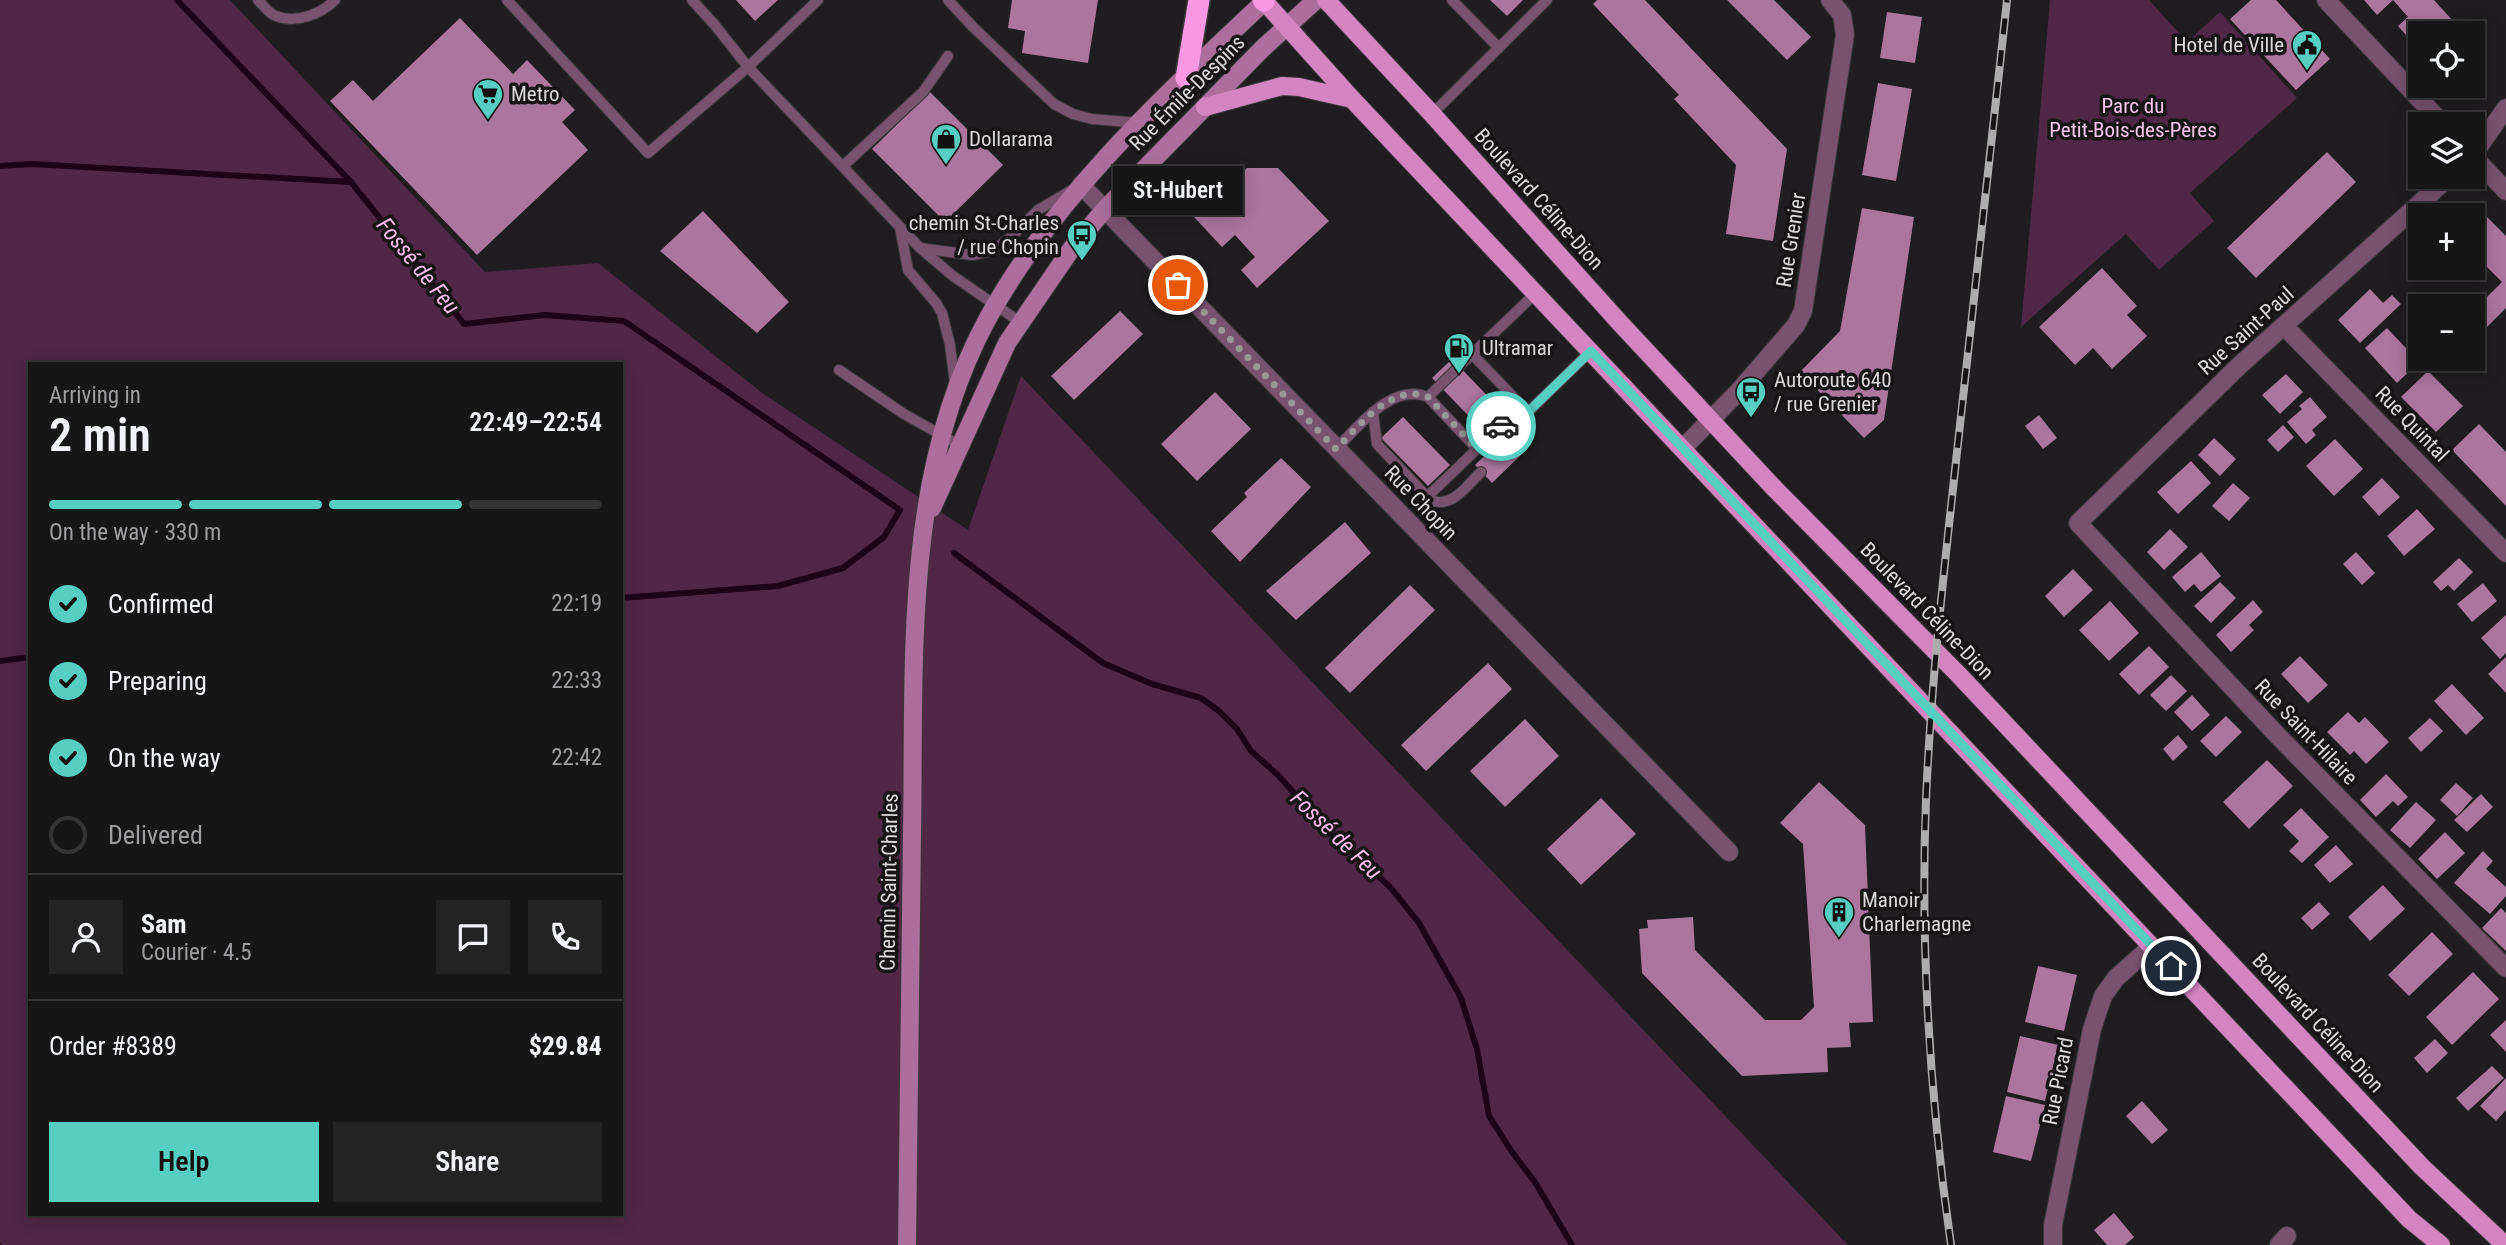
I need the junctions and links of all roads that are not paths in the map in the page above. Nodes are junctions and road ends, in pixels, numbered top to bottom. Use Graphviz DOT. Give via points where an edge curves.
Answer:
graph roads {
  1 [pos="258,0"];
  2 [pos="335,0"];
  3 [pos="507,0"];
  4 [pos="692,0"];
  5 [pos="818,0"];
  6 [pos="948,0"];
  7 [pos="1199,0"];
  8 [pos="1264,0"];
  9 [pos="1316,0"];
  10 [pos="1326,0"];
  11 [pos="1452,0"];
  12 [pos="1547,0"];
  13 [pos="1829,0"];
  14 [pos="2326,0"];
  15 [pos="1287,26"];
  16 [pos="1499,48"];
  17 [pos="948,56"];
  18 [pos="748,67"];
  19 [pos="1186,78"];
  20 [pos="1352,99"];
  21 [pos="1205,107"];
  22 [pos="2506,108"];
  23 [pos="2432,112"];
  24 [pos="1432,114"];
  25 [pos="1140,123"];
  26 [pos="2485,139"];
  27 [pos="843,166"];
  28 [pos="2485,169"];
  29 [pos="1081,185"];
  30 [pos="2436,189"];
  31 [pos="2506,191"];
  32 [pos="1105,209"];
  33 [pos="900,226"];
  34 [pos="920,248"];
  35 [pos="1536,293"];
  36 [pos="995,306"];
  37 [pos="1020,322"];
  38 [pos="2285,327"];
  39 [pos="1591,351"];
  40 [pos="1472,354"];
  41 [pos="839,370"];
  42 [pos="956,392"];
  43 [pos="1428,397"];
  44 [pos="1525,409"];
  45 [pos="1373,412"];
  46 [pos="1711,421"];
  47 [pos="941,435"];
  48 [pos="1517,436"];
  49 [pos="961,446"];
  50 [pos="1683,448"];
  51 [pos="1336,449"];
  52 [pos="1477,449"];
  53 [pos="1481,472"];
  54 [pos="1427,497"];
  55 [pos="926,520"];
  56 [pos="2078,523"];
  57 [pos="2506,553"];
  58 [pos="1729,852"];
  59 [pos="2152,946"];
  60 [pos="2506,968"];
  61 [pos="907,1245"];
  62 [pos="2053,1245"];
  63 [pos="2441,1245"];
  64 [pos="2505,1245"];
  1 -- 2 [label="lane" via="274,16 297,19 325,10"];
  3 -- 18 [label="lane" via="648,153"];
  4 -- 18 [label="lane"];
  5 -- 18 [label="lane"];
  6 -- 25 [label="lane" via="1044,96 1064,110 1092,120"];
  7 -- 19 [label="highway"];
  8 -- 15 [label="main road"];
  8 -- 19 [label="main road, Rue Émile-Despins"];
  9 -- 15 [label="main road, Rue Émile-Despins"];
  10 -- 24 [label="main road, Boulevard Céline-Dion"];
  11 -- 16 [label="lane"];
  12 -- 16 [label="lane"];
  13 -- 46 [label="street, Rue Grenier" via="1842,15 1845,35 1803,311 1796,326"];
  14 -- 23 [label="street"];
  15 -- 20 [label="main road"];
  15 -- 21 [label="main road, Rue Émile-Despins"];
  16 -- 24 [label="lane"];
  17 -- 27 [label="lane" via="923,92"];
  18 -- 27 [label="lane"];
  19 -- 25 [label="main road, Rue Émile-Despins"];
  20 -- 21 [label="main road" via="1282,86"];
  20 -- 35 [label="main road"];
  21 -- 32 [label="main road, Rue Émile-Despins"];
  22 -- 26 [label="street"];
  24 -- 46 [label="main road, Boulevard Céline-Dion"];
  25 -- 29 [label="main road, Rue Émile-Despins"];
  27 -- 33 [label="lane"];
  28 -- 31 [label="street"];
  29 -- 32 [label="street, Rue Chopin"];
  29 -- 34 [label="lane" via="1038,209 992,251 972,255"];
  29 -- 36 [label="main road, Rue Émile-Despins"];
  30 -- 38 [label="street, Rue Saint-Paul"];
  32 -- 37 [label="main road, Rue Émile-Despins"];
  32 -- 51 [label="street, Rue Chopin"];
  33 -- 34 [label="lane"];
  33 -- 42 [label="lane" via="908,270 942,313"];
  34 -- 36 [label="lane"];
  35 -- 39 [label="main road"];
  35 -- 40 [label="lane"];
  36 -- 37 [label="lane"];
  36 -- 42 [label="main road, Chemin Saint-Charles"];
  37 -- 49 [label="main road, Chemin Saint-Charles"];
  38 -- 56 [label="street, Rue Saint-Paul"];
  38 -- 57 [label="street, Rue Quintal"];
  39 -- 44 [label="lane"];
  39 -- 50 [label="main road"];
  40 -- 43 [label="lane"];
  40 -- 44 [label="lane"];
  41 -- 47 [label="lane"];
  42 -- 47 [label="main road, Chemin Saint-Charles"];
  43 -- 45 [label="lane" via="1395,398"];
  43 -- 52 [label="lane"];
  44 -- 48 [label="lane" via="1523,429"];
  44 -- 52 [label="lane"];
  45 -- 51 [label="lane"];
  45 -- 54 [label="lane" via="1377,444"];
  46 -- 50 [label="street, Rue Grenier"];
  46 -- 64 [label="main road, Boulevard Céline-Dion" via="1958,674 2422,1167"];
  47 -- 49 [label="lane"];
  47 -- 55 [label="main road, Chemin Saint-Charles"];
  49 -- 55 [label="main road, Chemin Saint-Charles"];
  50 -- 59 [label="main road"];
  51 -- 58 [label="street, Rue Chopin"];
  52 -- 54 [label="lane"];
  53 -- 54 [label="lane" via="1447,502"];
  55 -- 61 [label="main road, Chemin Saint-Charles" via="919,566 915,665"];
  56 -- 60 [label="street, Rue Saint-Hilaire" via="2278,736"];
  59 -- 62 [label="street, Rue Picard" via="2116,978 2103,996 2092,1029 2053,1225"];
  59 -- 63 [label="main road" via="2409,1219"];
}
